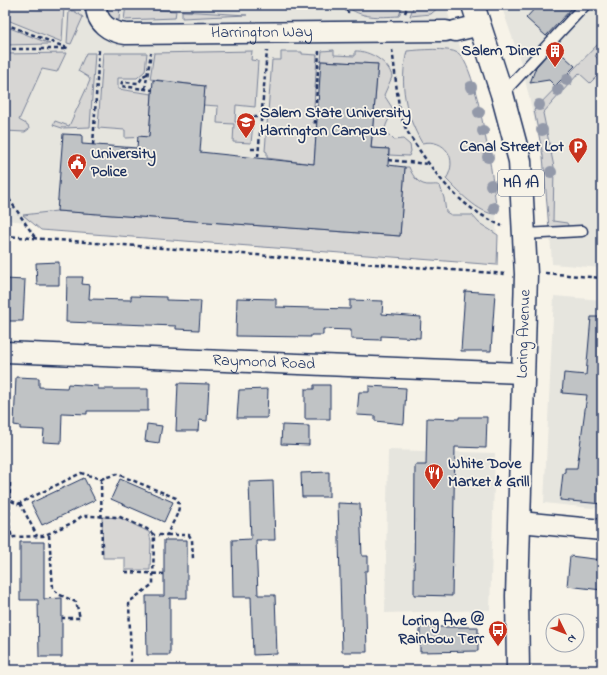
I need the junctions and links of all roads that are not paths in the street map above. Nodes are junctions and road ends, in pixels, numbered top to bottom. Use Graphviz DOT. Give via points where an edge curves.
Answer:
graph roads {
  1 [pos="96,5"];
  2 [pos="585,5"];
  3 [pos="476,15"];
  4 [pos="502,94"];
  5 [pos="582,231"];
  6 [pos="524,234"];
  7 [pos="5,352"];
  8 [pos="522,372"];
  9 [pos="520,522"];
  10 [pos="602,530"];
  11 [pos="518,670"];
  1 -- 3 [label="street, Harrington Way" via="98,19 104,26 112,32 126,34 450,31"];
  2 -- 4 [label="lane"];
  3 -- 4 [label="highway, Loring Avenue / MA 1A"];
  4 -- 6 [label="highway, Loring Avenue / MA 1A" via="520,162"];
  5 -- 6 [label="lane"];
  6 -- 8 [label="highway, Loring Avenue / MA 1A" via="526,274"];
  7 -- 8 [label="street, Raymond Road"];
  8 -- 9 [label="highway, Loring Avenue / MA 1A"];
  9 -- 10 [label="street"];
  9 -- 11 [label="highway, Loring Avenue / MA 1A"];
}
